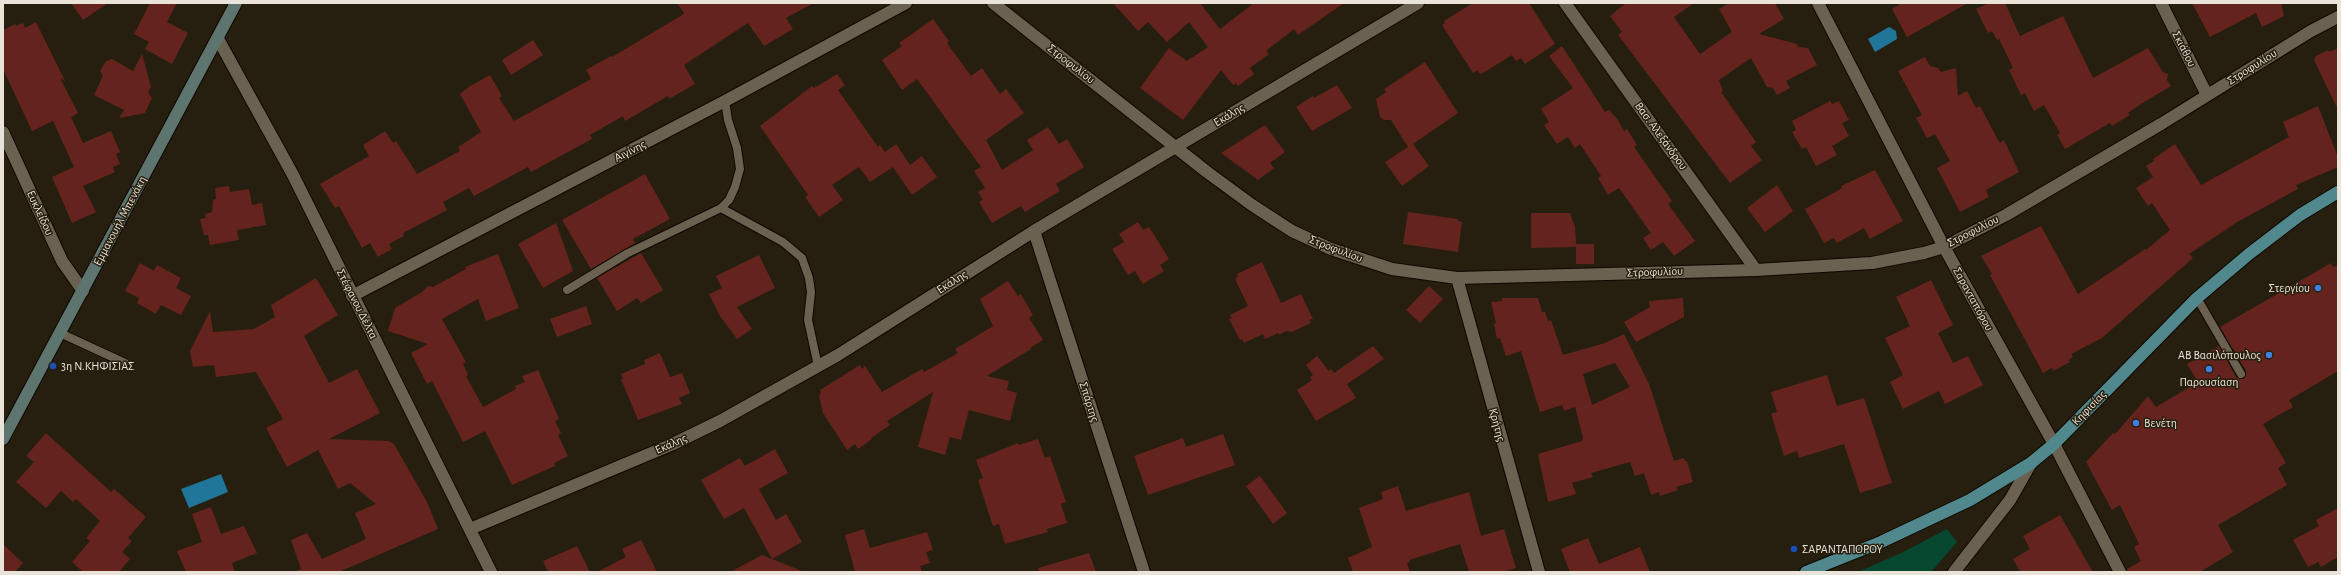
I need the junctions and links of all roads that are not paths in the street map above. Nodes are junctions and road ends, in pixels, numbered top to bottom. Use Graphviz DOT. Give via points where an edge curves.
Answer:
graph roads {
  1 [pos="236,3"];
  2 [pos="906,3"];
  3 [pos="993,3"];
  4 [pos="1418,3"];
  5 [pos="1565,3"];
  6 [pos="1818,3"];
  7 [pos="2161,3"];
  8 [pos="2338,17"];
  9 [pos="218,39"];
  10 [pos="2207,95"];
  11 [pos="725,101"];
  12 [pos="3,132"];
  13 [pos="1176,146"];
  14 [pos="2338,192"];
  15 [pos="721,208"];
  16 [pos="1034,231"];
  17 [pos="1944,246"];
  18 [pos="1756,270"];
  19 [pos="1457,278"];
  20 [pos="567,290"];
  21 [pos="83,292"];
  22 [pos="352,296"];
  23 [pos="2197,298"];
  24 [pos="60,333"];
  25 [pos="125,363"];
  26 [pos="818,366"];
  27 [pos="2240,374"];
  28 [pos="3,439"];
  29 [pos="2054,444"];
  30 [pos="2031,463"];
  31 [pos="470,530"];
  32 [pos="491,572"];
  33 [pos="1144,572"];
  34 [pos="1539,572"];
  35 [pos="1806,572"];
  36 [pos="1954,572"];
  37 [pos="2120,572"];
  1 -- 9 [label="main road, Εμμανουήλ Μπενάκη"];
  2 -- 11 [label="street, Αιγίνης"];
  3 -- 13 [label="street, Στροφυλίου"];
  4 -- 13 [label="street, Εκάλης"];
  5 -- 18 [label="street, Βασ. Αλεξάνδρου"];
  6 -- 17 [label="street, Σαρανταπόρου"];
  7 -- 10 [label="street, Σκιάθου"];
  8 -- 10 [label="street, Στροφυλίου" via="2310,31"];
  9 -- 21 [label="main road, Εμμανουήλ Μπενάκη"];
  9 -- 22 [label="street, Στέφανου Δέλτα" via="293,175"];
  10 -- 17 [label="street, Στροφυλίου" via="2038,196"];
  11 -- 15 [label="lane" via="740,169 736,187"];
  11 -- 22 [label="street, Αιγίνης"];
  12 -- 21 [label="street, Ευκλείδου" via="62,261"];
  13 -- 16 [label="street, Εκάλης"];
  13 -- 19 [label="street, Στροφυλίου" via="1252,205 1292,231 1331,249 1392,269"];
  14 -- 23 [label="main road, Κηφισίας" via="2300,215"];
  15 -- 20 [label="lane" via="628,253"];
  15 -- 26 [label="lane" via="783,242 802,258 809,278 811,292 808,320"];
  16 -- 26 [label="street, Εκάλης"];
  16 -- 33 [label="street, Σπάρτης"];
  17 -- 18 [label="street, Στροφυλίου" via="1896,260"];
  17 -- 29 [label="street, Σαρανταπόρου"];
  18 -- 19 [label="street, Στροφυλίου"];
  19 -- 34 [label="street, Κρήτης"];
  21 -- 24 [label="main road, Εμμανουήλ Μπενάκη"];
  22 -- 31 [label="street, Στέφανου Δέλτα"];
  23 -- 27 [label="lane"];
  23 -- 29 [label="main road, Κηφισίας"];
  24 -- 25 [label="lane"];
  24 -- 28 [label="main road, Εμμανουήλ Μπενάκη"];
  26 -- 31 [label="street, Εκάλης" via="720,421 673,444"];
  29 -- 30 [label="main road, Κηφισίας"];
  29 -- 37 [label="street, Σαρανταπόρου"];
  30 -- 35 [label="main road, Κηφισίας" via="1963,504 1881,542"];
  30 -- 36 [label="street" via="2010,500"];
  31 -- 32 [label="street, Στέφανου Δέλτα"];
}
